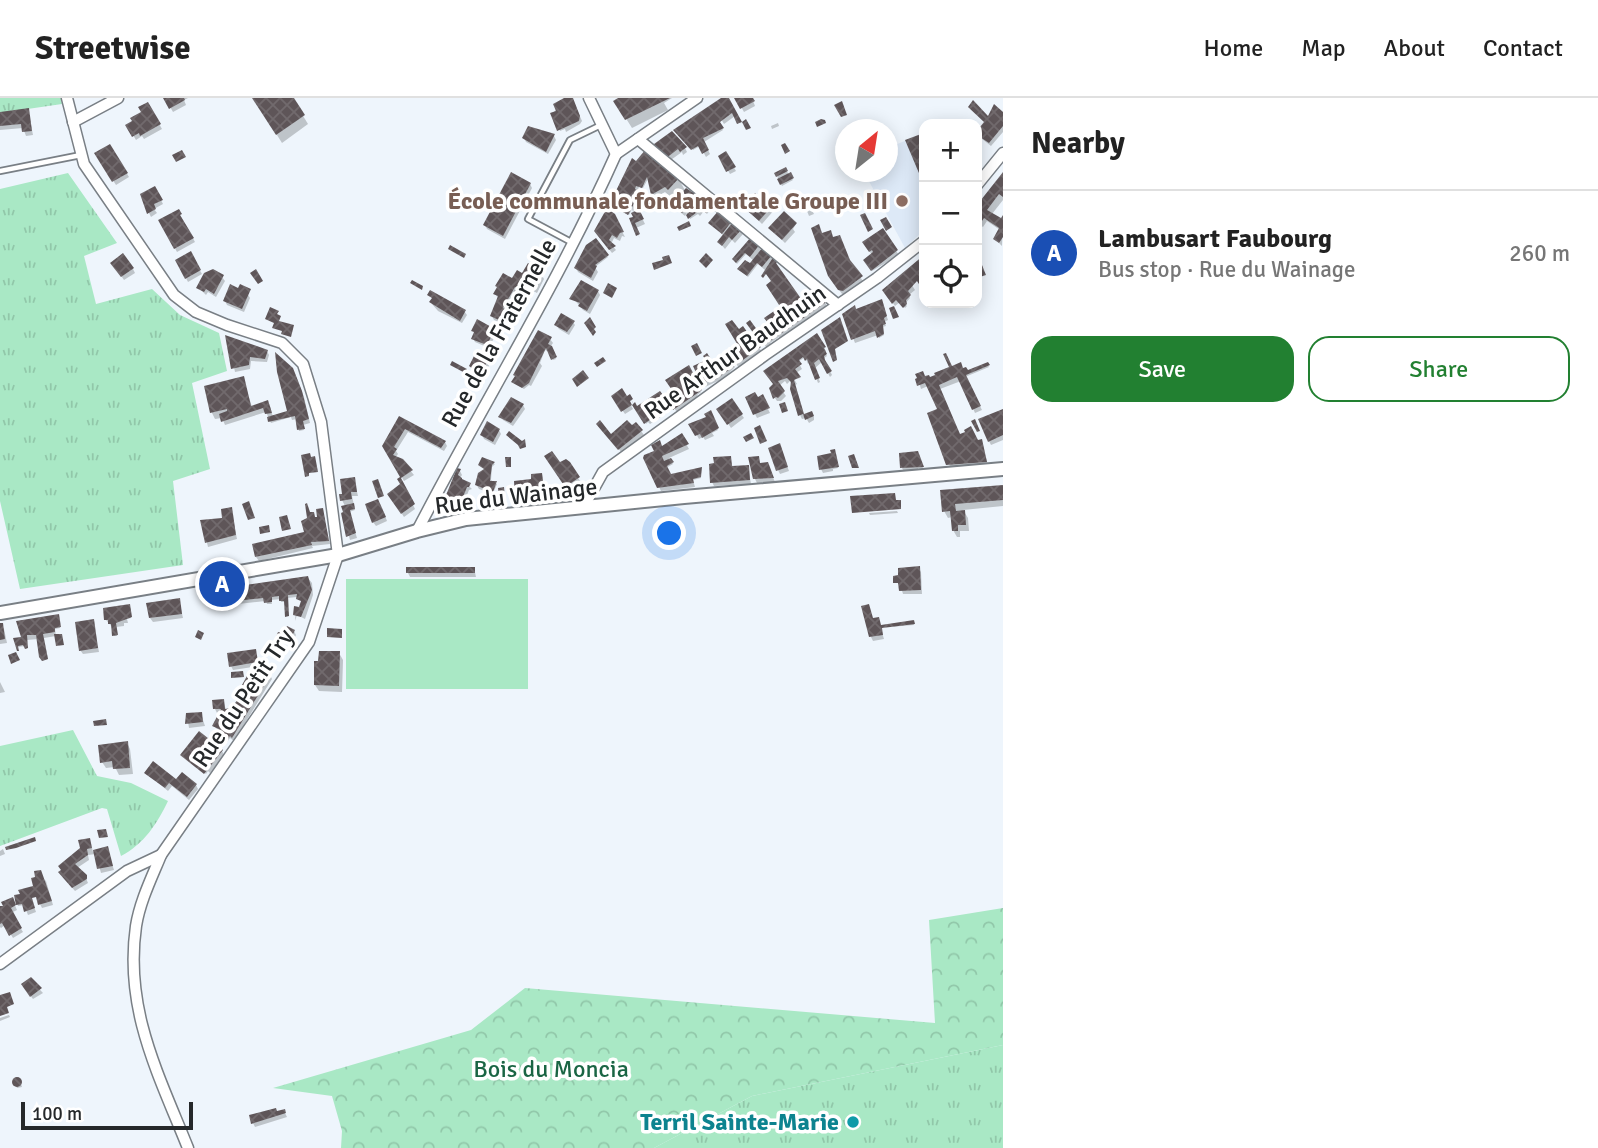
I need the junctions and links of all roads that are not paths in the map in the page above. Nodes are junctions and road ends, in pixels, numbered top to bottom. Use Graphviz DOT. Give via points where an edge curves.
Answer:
graph roads {
  1 [pos="67,98"];
  2 [pos="118,98"];
  3 [pos="589,98"];
  4 [pos="697,98"];
  5 [pos="73,122"];
  6 [pos="602,124"];
  7 [pos="638,139"];
  8 [pos="1003,153"];
  9 [pos="616,154"];
  10 [pos="82,155"];
  11 [pos="0,171"];
  12 [pos="979,182"];
  13 [pos="572,242"];
  14 [pos="919,245"];
  15 [pos="838,305"];
  16 [pos="1003,468"];
  17 [pos="583,508"];
  18 [pos="417,531"];
  19 [pos="338,555"];
  20 [pos="0,613"];
  21 [pos="161,855"];
  22 [pos="0,964"];
  23 [pos="188,1148"];
  1 -- 5 [label="street"];
  2 -- 5 [label="street"];
  3 -- 6 [label="street"];
  4 -- 7 [label="street"];
  5 -- 10 [label="street"];
  6 -- 9 [label="street"];
  6 -- 13 [label="lane" via="570,140 528,219"];
  7 -- 9 [label="street"];
  7 -- 15 [label="street"];
  8 -- 12 [label="street"];
  9 -- 13 [label="street, Rue de la Fraternelle"];
  10 -- 11 [label="lane"];
  10 -- 19 [label="street" via="174,295 196,312 282,343 303,364 321,422"];
  13 -- 18 [label="street, Rue de la Fraternelle"];
  14 -- 15 [label="street, Rue Arthur Baudhuin"];
  15 -- 17 [label="street, Rue Arthur Baudhuin" via="603,472"];
  16 -- 17 [label="main road, Rue du Wainage"];
  17 -- 18 [label="main road, Rue du Wainage" via="466,519"];
  18 -- 19 [label="main road, Rue du Wainage"];
  19 -- 20 [label="main road, Rue du Wainage"];
  19 -- 21 [label="street, Rue du Petit Try" via="309,642"];
  21 -- 22 [label="street" via="127,870"];
  21 -- 23 [label="street, Rue du Petit Try" via="136,925 133,975 137,1013 149,1051"];
}
